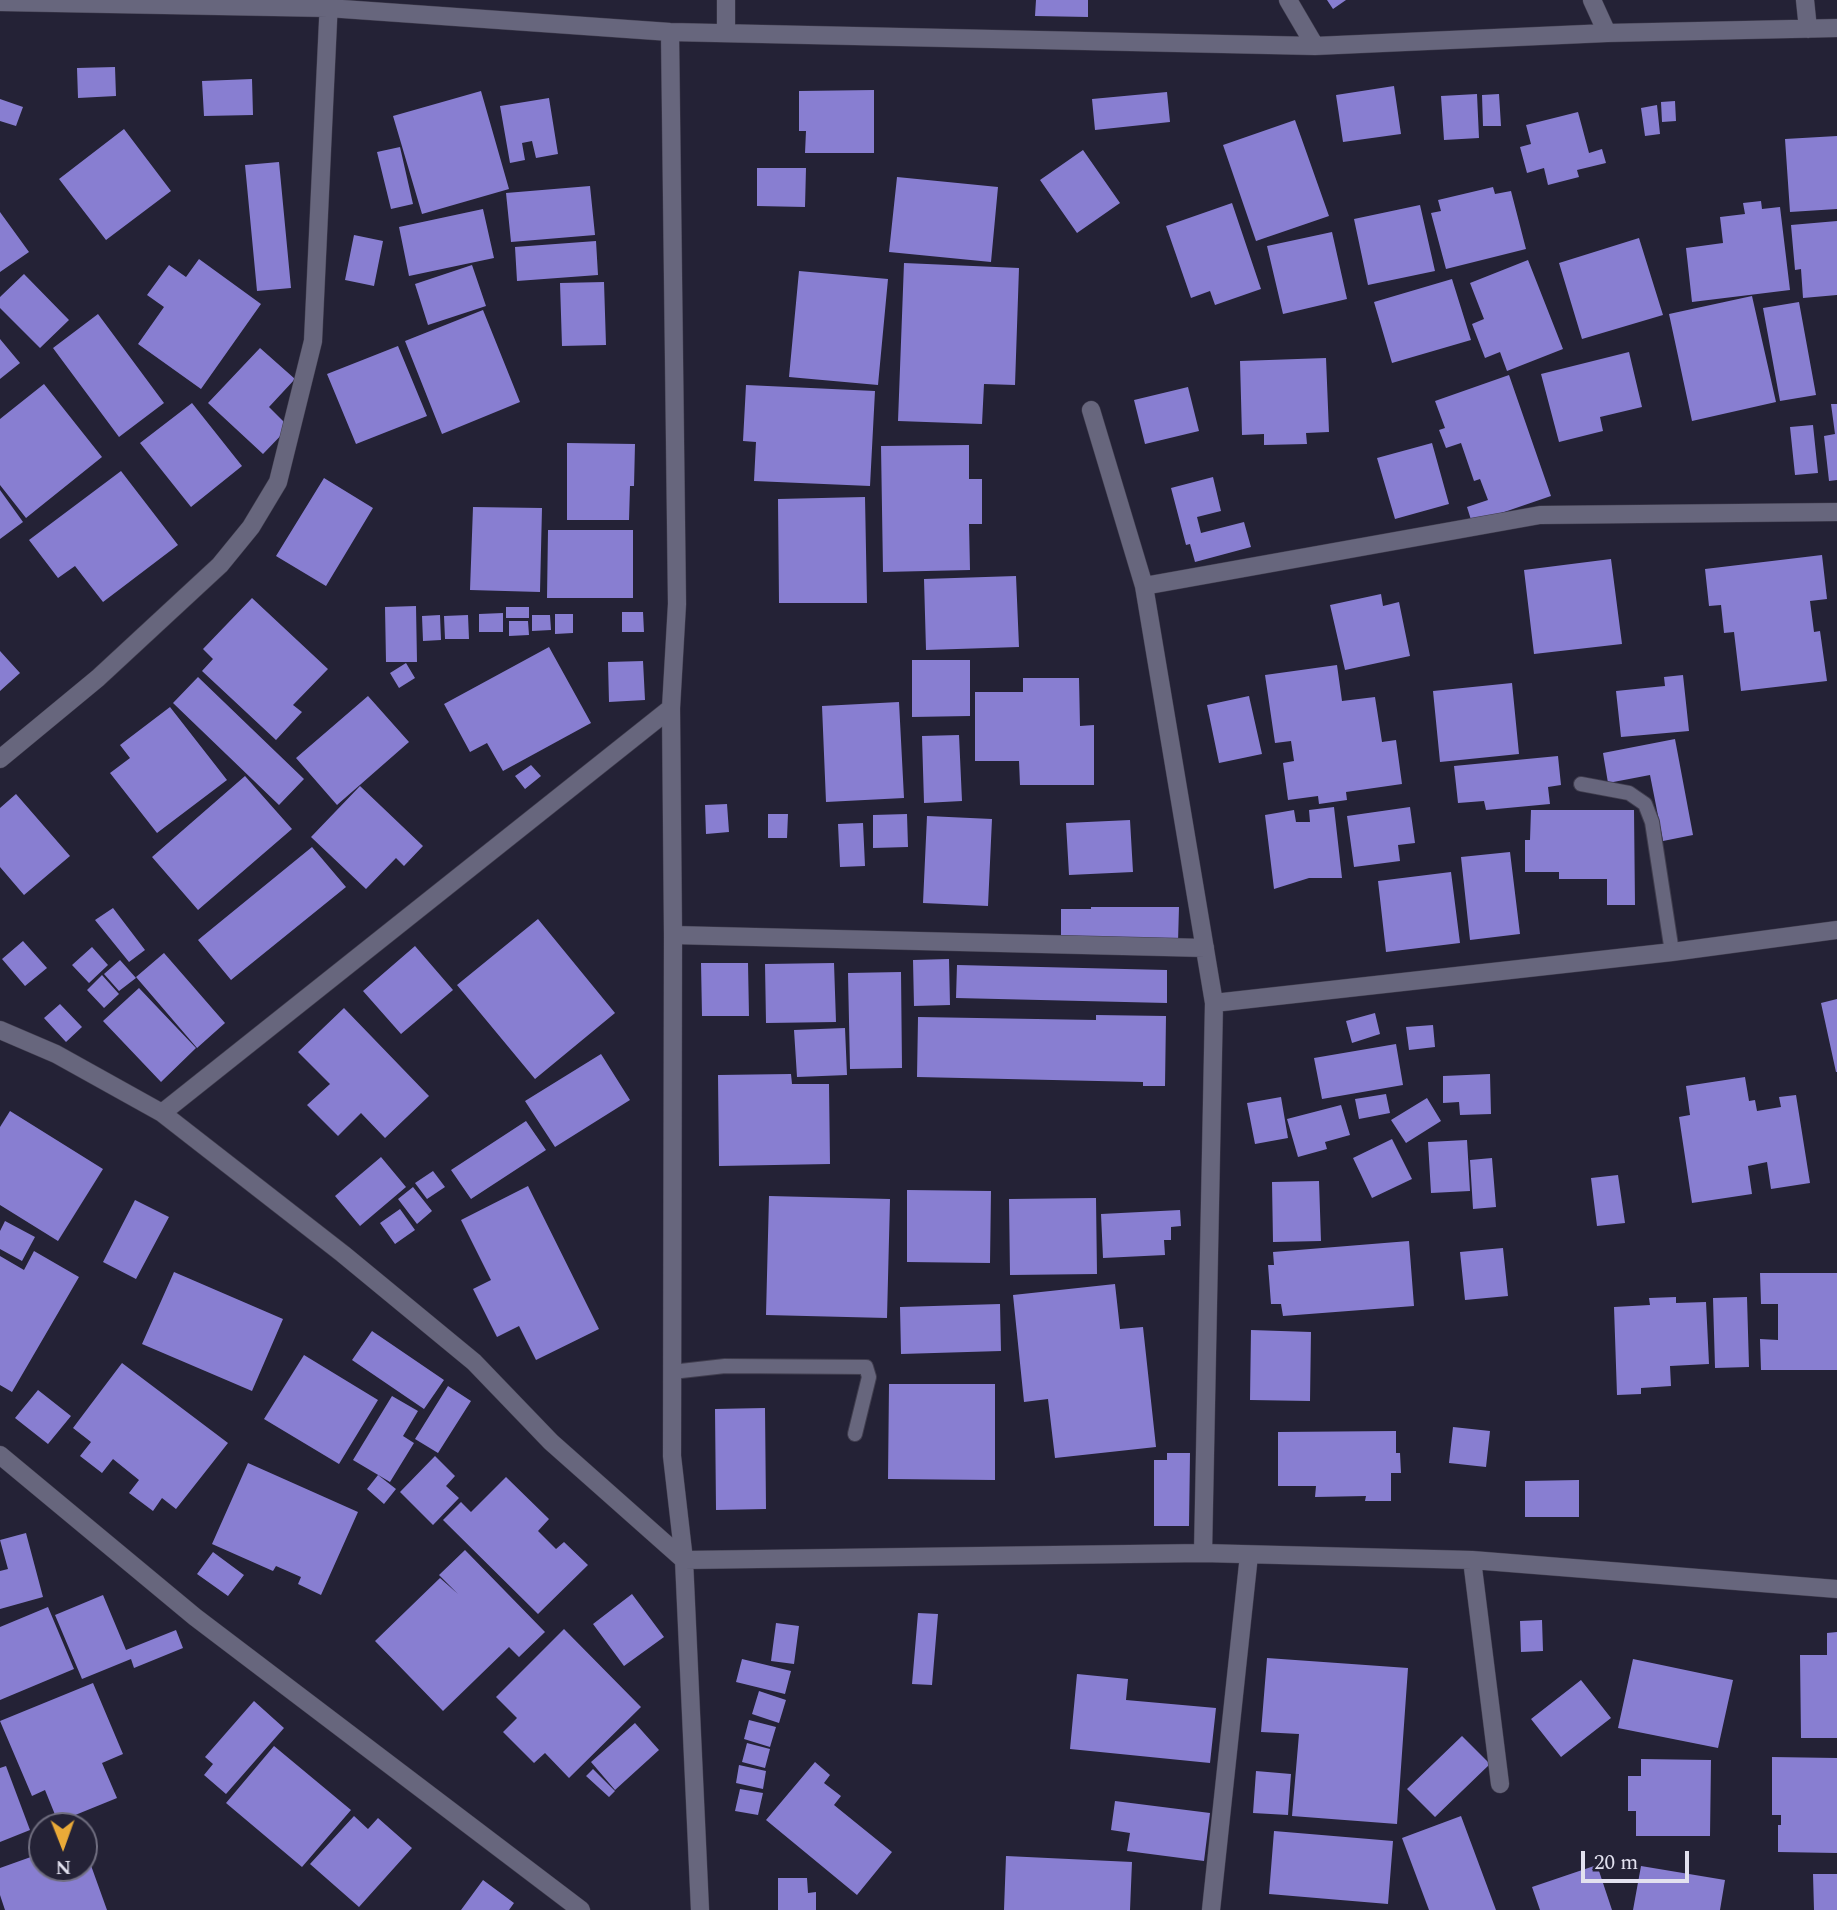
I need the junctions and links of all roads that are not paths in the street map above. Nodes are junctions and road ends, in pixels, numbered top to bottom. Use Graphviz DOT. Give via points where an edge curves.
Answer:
graph roads {
  1 [pos="726,0"];
  2 [pos="1288,0"];
  3 [pos="1592,0"];
  4 [pos="1805,0"];
  5 [pos="0,2"];
  6 [pos="329,4"];
  7 [pos="1837,28"];
  8 [pos="1808,29"];
  9 [pos="670,32"];
  10 [pos="726,33"];
  11 [pos="1607,33"];
  12 [pos="1315,46"];
  13 [pos="1091,410"];
  14 [pos="1837,512"];
  15 [pos="1144,586"];
  16 [pos="671,708"];
  17 [pos="0,759"];
  18 [pos="1581,785"];
  19 [pos="1837,930"];
  20 [pos="673,935"];
  21 [pos="1205,948"];
  22 [pos="1672,952"];
  23 [pos="1214,1003"];
  24 [pos="0,1030"];
  25 [pos="162,1112"];
  26 [pos="672,1372"];
  27 [pos="855,1434"];
  28 [pos="0,1455"];
  29 [pos="1203,1553"];
  30 [pos="1249,1555"];
  31 [pos="684,1560"];
  32 [pos="1472,1560"];
  33 [pos="1837,1589"];
  34 [pos="1500,1784"];
  35 [pos="581,1910"];
  36 [pos="699,1910"];
  37 [pos="1210,1910"];
  1 -- 10 [label="street"];
  2 -- 12 [label="street"];
  3 -- 11 [label="street"];
  4 -- 8 [label="street"];
  5 -- 6 [label="street"];
  6 -- 9 [label="street"];
  6 -- 17 [label="street" via="313,341 278,482 251,527 220,565 98,678"];
  7 -- 8 [label="street"];
  8 -- 11 [label="street"];
  9 -- 10 [label="street"];
  9 -- 16 [label="street" via="677,604"];
  10 -- 12 [label="street"];
  11 -- 12 [label="street"];
  13 -- 15 [label="street"];
  14 -- 15 [label="street" via="1540,515"];
  15 -- 21 [label="street"];
  16 -- 20 [label="street"];
  16 -- 25 [label="street"];
  18 -- 22 [label="lane" via="1629,793 1646,804"];
  19 -- 22 [label="street"];
  20 -- 21 [label="street"];
  20 -- 26 [label="street"];
  21 -- 23 [label="street"];
  22 -- 23 [label="street"];
  23 -- 29 [label="street"];
  24 -- 25 [label="street" via="57,1054"];
  25 -- 31 [label="street" via="474,1362 551,1443"];
  26 -- 27 [label="lane" via="725,1366 866,1367 869,1377"];
  26 -- 31 [label="street" via="672,1456"];
  28 -- 35 [label="street" via="195,1617"];
  29 -- 30 [label="street"];
  29 -- 31 [label="street"];
  30 -- 32 [label="street"];
  30 -- 37 [label="street"];
  31 -- 36 [label="street"];
  32 -- 33 [label="street"];
  32 -- 34 [label="street"];
}
